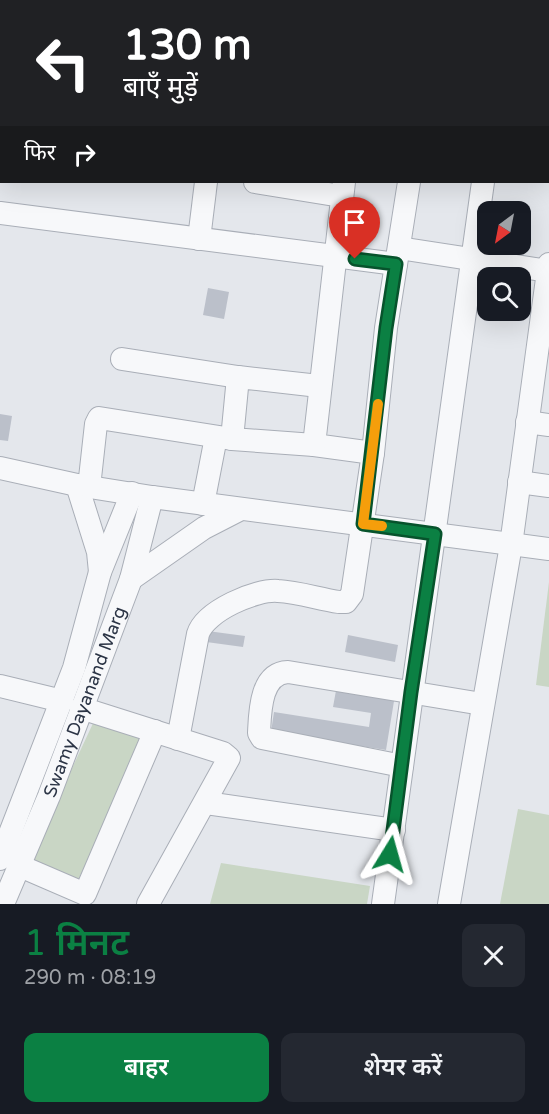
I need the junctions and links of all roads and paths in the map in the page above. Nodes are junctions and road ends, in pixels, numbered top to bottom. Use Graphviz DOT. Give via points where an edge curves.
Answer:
graph roads {
  1 [pos="206,183"];
  2 [pos="267,183"];
  3 [pos="409,183"];
  4 [pos="483,183"];
  5 [pos="342,189"];
  6 [pos="0,213"];
  7 [pos="199,239"];
  8 [pos="397,256"];
  9 [pos="334,257"];
  10 [pos="472,259"];
  11 [pos="549,267"];
  12 [pos="546,308"];
  13 [pos="122,359"];
  14 [pos="238,377"];
  15 [pos="319,386"];
  16 [pos="540,387"];
  17 [pos="538,423"];
  18 [pos="224,438"];
  19 [pos="314,445"];
  20 [pos="373,453"];
  21 [pos="0,468"];
  22 [pos="519,482"];
  23 [pos="83,486"];
  24 [pos="549,486"];
  25 [pos="142,495"];
  26 [pos="203,504"];
  27 [pos="239,510"];
  28 [pos="363,524"];
  29 [pos="435,534"];
  30 [pos="511,545"];
  31 [pos="549,549"];
  32 [pos="100,572"];
  33 [pos="131,579"];
  34 [pos="0,686"];
  35 [pos="411,692"];
  36 [pos="71,704"];
  37 [pos="483,704"];
  38 [pos="154,731"];
  39 [pos="178,739"];
  40 [pos="402,766"];
  41 [pos="206,802"];
  42 [pos="393,830"];
  43 [pos="10,863"];
  44 [pos="3,904"];
  45 [pos="148,904"];
  46 [pos="383,904"];
  47 [pos="448,904"];
  1 -- 7 [label="street"];
  2 -- 5 [label="street"];
  3 -- 8 [label="street"];
  4 -- 10 [label="street"];
  5 -- 9 [label="street"];
  6 -- 7 [label="street"];
  7 -- 9 [label="street"];
  8 -- 9 [label="street"];
  8 -- 10 [label="street"];
  8 -- 20 [label="street"];
  9 -- 15 [label="street"];
  10 -- 11 [label="street"];
  10 -- 29 [label="street"];
  11 -- 12 [label="street"];
  12 -- 16 [label="street"];
  13 -- 14 [label="street"];
  14 -- 15 [label="street"];
  14 -- 18 [label="street"];
  15 -- 19 [label="street"];
  16 -- 17 [label="street"];
  17 -- 22 [label="street"];
  18 -- 19 [label="street"];
  18 -- 23 [label="street" via="99,418"];
  18 -- 26 [label="street"];
  19 -- 20 [label="street"];
  20 -- 28 [label="street"];
  21 -- 23 [label="street"];
  22 -- 24 [label="street"];
  22 -- 30 [label="street"];
  23 -- 25 [label="street"];
  23 -- 32 [label="street"];
  25 -- 26 [label="street"];
  25 -- 32 [label="street, Swamy Dayanand Marg"];
  25 -- 33 [label="street, Swamy Dayanand Marg"];
  26 -- 27 [label="street"];
  27 -- 28 [label="street"];
  27 -- 33 [label="street" via="204,528"];
  28 -- 29 [label="street"];
  28 -- 39 [label="street" via="352,594 346,602 269,591 225,607 205,622 198,634"];
  29 -- 30 [label="street"];
  29 -- 35 [label="street"];
  30 -- 31 [label="street"];
  30 -- 37 [label="street"];
  32 -- 36 [label="street, Swamy Dayanand Marg"];
  33 -- 36 [label="street, Swamy Dayanand Marg"];
  34 -- 36 [label="street"];
  35 -- 37 [label="street"];
  35 -- 40 [label="street"];
  35 -- 40 [label="street" via="281,672 261,700 262,738"];
  36 -- 38 [label="street"];
  36 -- 43 [label="street, Swamy Dayanand Marg"];
  37 -- 47 [label="street"];
  38 -- 39 [label="street"];
  38 -- 43 [label="street" via="85,894"];
  39 -- 41 [label="street" via="228,755"];
  40 -- 42 [label="street"];
  41 -- 42 [label="street"];
  41 -- 45 [label="street"];
  42 -- 46 [label="street"];
  43 -- 44 [label="street, Swamy Dayanand Marg"];
}
